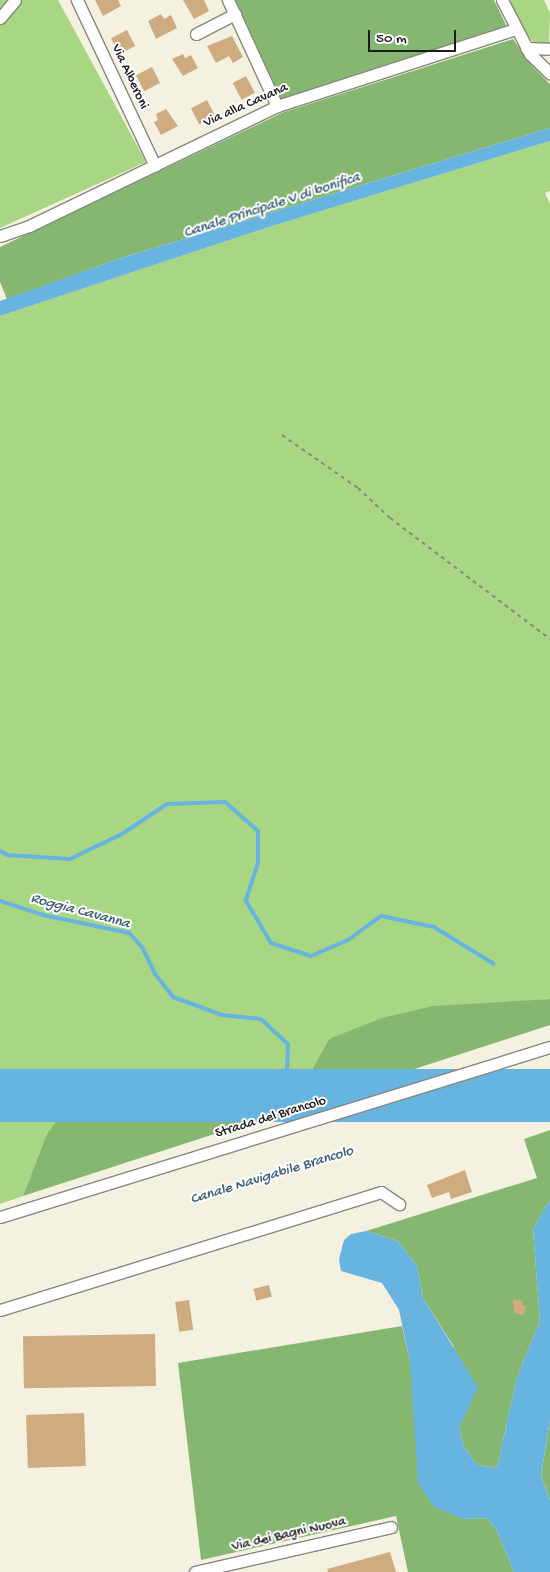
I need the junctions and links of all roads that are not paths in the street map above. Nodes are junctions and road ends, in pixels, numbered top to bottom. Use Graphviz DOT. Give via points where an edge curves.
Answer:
graph roads {
  1 [pos="15,0"];
  2 [pos="77,0"];
  3 [pos="228,0"];
  4 [pos="502,0"];
  5 [pos="235,14"];
  6 [pos="0,18"];
  7 [pos="515,29"];
  8 [pos="196,34"];
  9 [pos="526,48"];
  10 [pos="550,49"];
  11 [pos="550,73"];
  12 [pos="277,106"];
  13 [pos="155,166"];
  14 [pos="0,236"];
  15 [pos="550,1047"];
  16 [pos="399,1204"];
  17 [pos="0,1217"];
  18 [pos="0,1310"];
  19 [pos="391,1527"];
  20 [pos="195,1572"];
  1 -- 6 [label="street"];
  2 -- 13 [label="street, Via Alberoni"];
  3 -- 5 [label="street"];
  4 -- 7 [label="street"];
  5 -- 8 [label="street"];
  5 -- 12 [label="street"];
  7 -- 9 [label="street"];
  7 -- 12 [label="street, Via alla Cavana"];
  9 -- 10 [label="street"];
  9 -- 11 [label="street"];
  12 -- 13 [label="street, Via alla Cavana"];
  13 -- 14 [label="street, Via alla Cavana" via="29,226"];
  15 -- 17 [label="street, Strada del Brancolo"];
  16 -- 18 [label="street" via="381,1192"];
  19 -- 20 [label="street, Via dei Bagni Nuova"];
}
